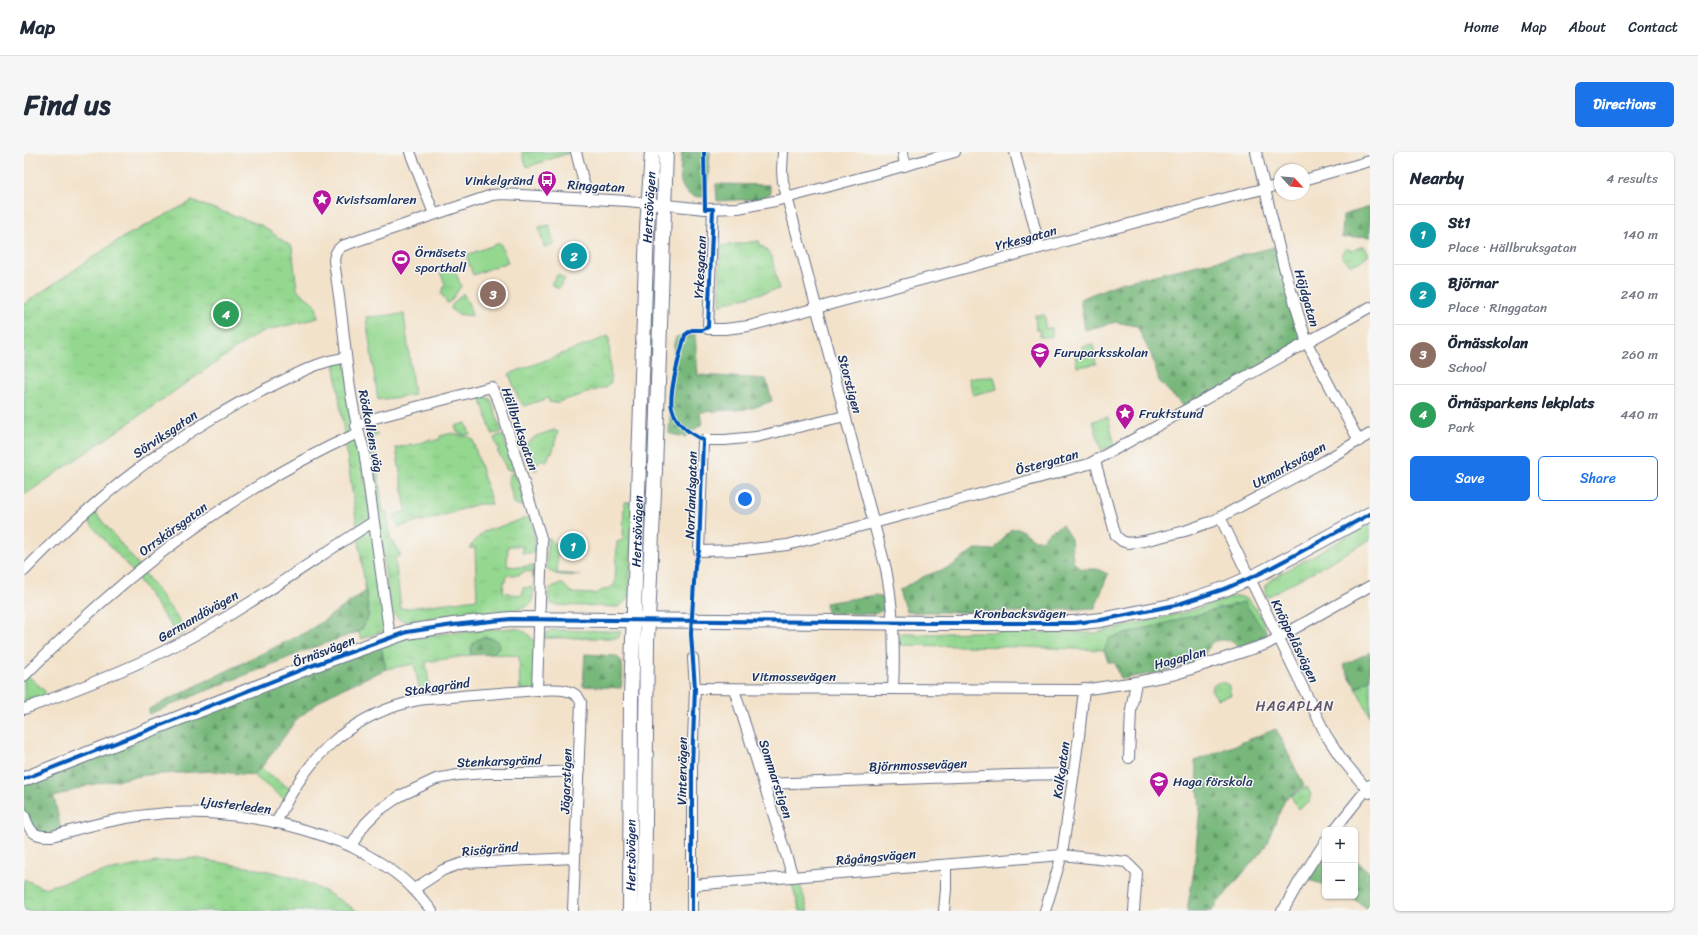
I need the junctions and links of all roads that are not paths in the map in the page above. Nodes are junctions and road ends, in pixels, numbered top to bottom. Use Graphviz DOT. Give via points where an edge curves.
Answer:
graph roads {
  1 [pos="410,152"];
  2 [pos="576,152"];
  3 [pos="652,152"];
  4 [pos="666,152"];
  5 [pos="783,152"];
  6 [pos="903,152"];
  7 [pos="955,152"];
  8 [pos="1015,152"];
  9 [pos="1256,152"];
  10 [pos="1370,162"];
  11 [pos="905,166"];
  12 [pos="1310,178"];
  13 [pos="1274,187"];
  14 [pos="1266,189"];
  15 [pos="787,197"];
  16 [pos="588,199"];
  17 [pos="649,204"];
  18 [pos="664,205"];
  19 [pos="713,209"];
  20 [pos="434,214"];
  21 [pos="1040,248"];
  22 [pos="335,253"];
  23 [pos="1370,307"];
  24 [pos="816,308"];
  25 [pos="1307,343"];
  26 [pos="346,358"];
  27 [pos="845,416"];
  28 [pos="357,429"];
  29 [pos="1370,434"];
  30 [pos="1359,441"];
  31 [pos="1095,461"];
  32 [pos="1370,514"];
  33 [pos="1220,517"];
  34 [pos="373,522"];
  35 [pos="873,523"];
  36 [pos="699,551"];
  37 [pos="24,571"];
  38 [pos="1250,579"];
  39 [pos="1370,586"];
  40 [pos="539,619"];
  41 [pos="641,620"];
  42 [pos="893,623"];
  43 [pos="1279,637"];
  44 [pos="390,638"];
  45 [pos="693,658"];
  46 [pos="24,676"];
  47 [pos="1136,682"];
  48 [pos="694,688"];
  49 [pos="734,689"];
  50 [pos="892,689"];
  51 [pos="537,690"];
  52 [pos="1084,690"];
  53 [pos="24,709"];
  54 [pos="1129,758"];
  55 [pos="579,771"];
  56 [pos="1073,774"];
  57 [pos="24,779"];
  58 [pos="764,784"];
  59 [pos="1369,789"];
  60 [pos="24,815"];
  61 [pos="276,823"];
  62 [pos="1337,827"];
  63 [pos="351,846"];
  64 [pos="1322,847"];
  65 [pos="1062,855"];
  66 [pos="575,858"];
  67 [pos="946,865"];
  68 [pos="793,877"];
  69 [pos="692,885"];
  70 [pos="414,889"];
  71 [pos="1285,910"];
  72 [pos="432,911"];
  73 [pos="573,911"];
  74 [pos="630,911"];
  75 [pos="644,911"];
  76 [pos="692,911"];
  77 [pos="944,911"];
  78 [pos="1045,911"];
  79 [pos="1134,911"];
  1 -- 20 [label="street"];
  2 -- 16 [label="street"];
  3 -- 17 [label="main road, Hertsövägen"];
  4 -- 18 [label="main road, Hertsövägen"];
  5 -- 15 [label="street, Storstigen" via="782,170"];
  6 -- 11 [label="street"];
  7 -- 11 [label="street, Ringgatan"];
  8 -- 21 [label="street"];
  9 -- 14 [label="street, Höjdgatan"];
  10 -- 12 [label="street"];
  11 -- 15 [label="street, Ringgatan"];
  13 -- 14 [label="street, Yrkesgatan"];
  14 -- 21 [label="street, Yrkesgatan"];
  14 -- 25 [label="street, Höjdgatan" via="1283,264"];
  15 -- 19 [label="street, Ringgatan" via="744,208"];
  15 -- 24 [label="street, Storstigen"];
  16 -- 17 [label="street, Ringgatan"];
  16 -- 20 [label="street, Ringgatan" via="500,194"];
  17 -- 18 [label="street, Ringgatan"];
  17 -- 41 [label="main road, Hertsövägen"];
  18 -- 19 [label="street, Ringgatan"];
  18 -- 41 [label="main road, Hertsövägen" via="656,454"];
  19 -- 24 [label="street, Yrkesgatan" via="708,329 749,326"];
  20 -- 22 [label="street, Ringgatan" via="342,246"];
  21 -- 24 [label="street, Yrkesgatan"];
  22 -- 26 [label="street, Rödkallens väg"];
  23 -- 25 [label="street, Östergatan"];
  24 -- 27 [label="street, Storstigen"];
  25 -- 30 [label="street, Höjdgatan"];
  25 -- 31 [label="street, Östergatan"];
  26 -- 28 [label="street, Rödkallens väg"];
  26 -- 37 [label="street, Sörviksgatan" via="333,360 268,388 176,440 85,511"];
  27 -- 35 [label="street, Storstigen"];
  27 -- 36 [label="street, Norrlandsgatan" via="756,437 703,440"];
  28 -- 34 [label="street, Rödkallens väg" via="364,450"];
  28 -- 40 [label="street, Hällbruksgatan" via="375,418 491,387 499,402 542,541"];
  28 -- 46 [label="street, Orrskärsgatan" via="269,480 175,543 91,610"];
  29 -- 30 [label="street, Utmarksvägen"];
  30 -- 33 [label="street, Utmarksvägen"];
  31 -- 33 [label="street, Utmarksvägen" via="1116,536 1124,542 1164,537"];
  31 -- 35 [label="street, Östergatan"];
  32 -- 38 [label="main road, Kronbacksvägen"];
  33 -- 38 [label="street"];
  34 -- 44 [label="street, Rödkallens väg"];
  34 -- 53 [label="street, Germandövägen" via="178,644 85,687"];
  35 -- 36 [label="street, Östergatan" via="775,547"];
  35 -- 42 [label="street, Storstigen" via="892,598"];
  38 -- 42 [label="main road, Kronbacksvägen" via="1176,605 1101,620 1067,623"];
  38 -- 43 [label="street, Knöppelåsvägen"];
  39 -- 43 [label="street, Hagaplan"];
  40 -- 41 [label="main road, Örnäsvägen"];
  40 -- 44 [label="main road, Örnäsvägen" via="453,625 407,632"];
  40 -- 51 [label="street"];
  41 -- 42 [label="main road, Kronbacksvägen"];
  41 -- 74 [label="main road, Hertsövägen" via="631,698"];
  41 -- 75 [label="main road, Hertsövägen"];
  42 -- 50 [label="street"];
  43 -- 47 [label="street, Hagaplan" via="1267,644 1204,666"];
  43 -- 59 [label="street, Knöppelåsvägen" via="1326,735 1341,758"];
  44 -- 57 [label="main road, Örnäsvägen"];
  45 -- 48 [label="street, Vintervägen"];
  47 -- 52 [label="street, Hagaplan"];
  47 -- 54 [label="street"];
  48 -- 49 [label="street, Vitmossevägen"];
  48 -- 69 [label="street, Vintervägen"];
  49 -- 50 [label="street, Vitmossevägen"];
  49 -- 58 [label="street, Sommarstigen"];
  50 -- 52 [label="street, Vitmossevägen"];
  51 -- 55 [label="street, Jägarstigen" via="570,691 578,695 581,702"];
  51 -- 61 [label="street, Stakagränd" via="410,702 370,716 334,740 315,759 301,776"];
  52 -- 56 [label="street, Kolkgatan"];
  55 -- 63 [label="street, Stenkarsgränd" via="487,773 436,779 400,796 378,811 365,824"];
  55 -- 66 [label="street, Jägarstigen"];
  56 -- 58 [label="street, Björnmossevägen"];
  56 -- 65 [label="street, Kolkgatan"];
  58 -- 68 [label="street, Sommarstigen"];
  59 -- 62 [label="street"];
  60 -- 61 [label="street, Ljusterleden" via="32,832 46,837 117,819 178,813 238,816"];
  61 -- 63 [label="street, Ljusterleden" via="297,827"];
  63 -- 70 [label="street, Ljusterleden" via="396,874"];
  64 -- 71 [label="street" via="1299,882"];
  65 -- 67 [label="street, Rågångsvägen"];
  65 -- 78 [label="street, Kolkgatan"];
  65 -- 79 [label="street" via="1126,862 1137,873"];
  66 -- 70 [label="street, Risögränd" via="463,863 443,870"];
  66 -- 73 [label="street, Jägarstigen"];
  67 -- 68 [label="street, Rågångsvägen"];
  67 -- 77 [label="street"];
  68 -- 69 [label="street, Rågångsvägen"];
  69 -- 76 [label="street, Vintervägen"];
  70 -- 72 [label="street, Ljusterleden"];
}
